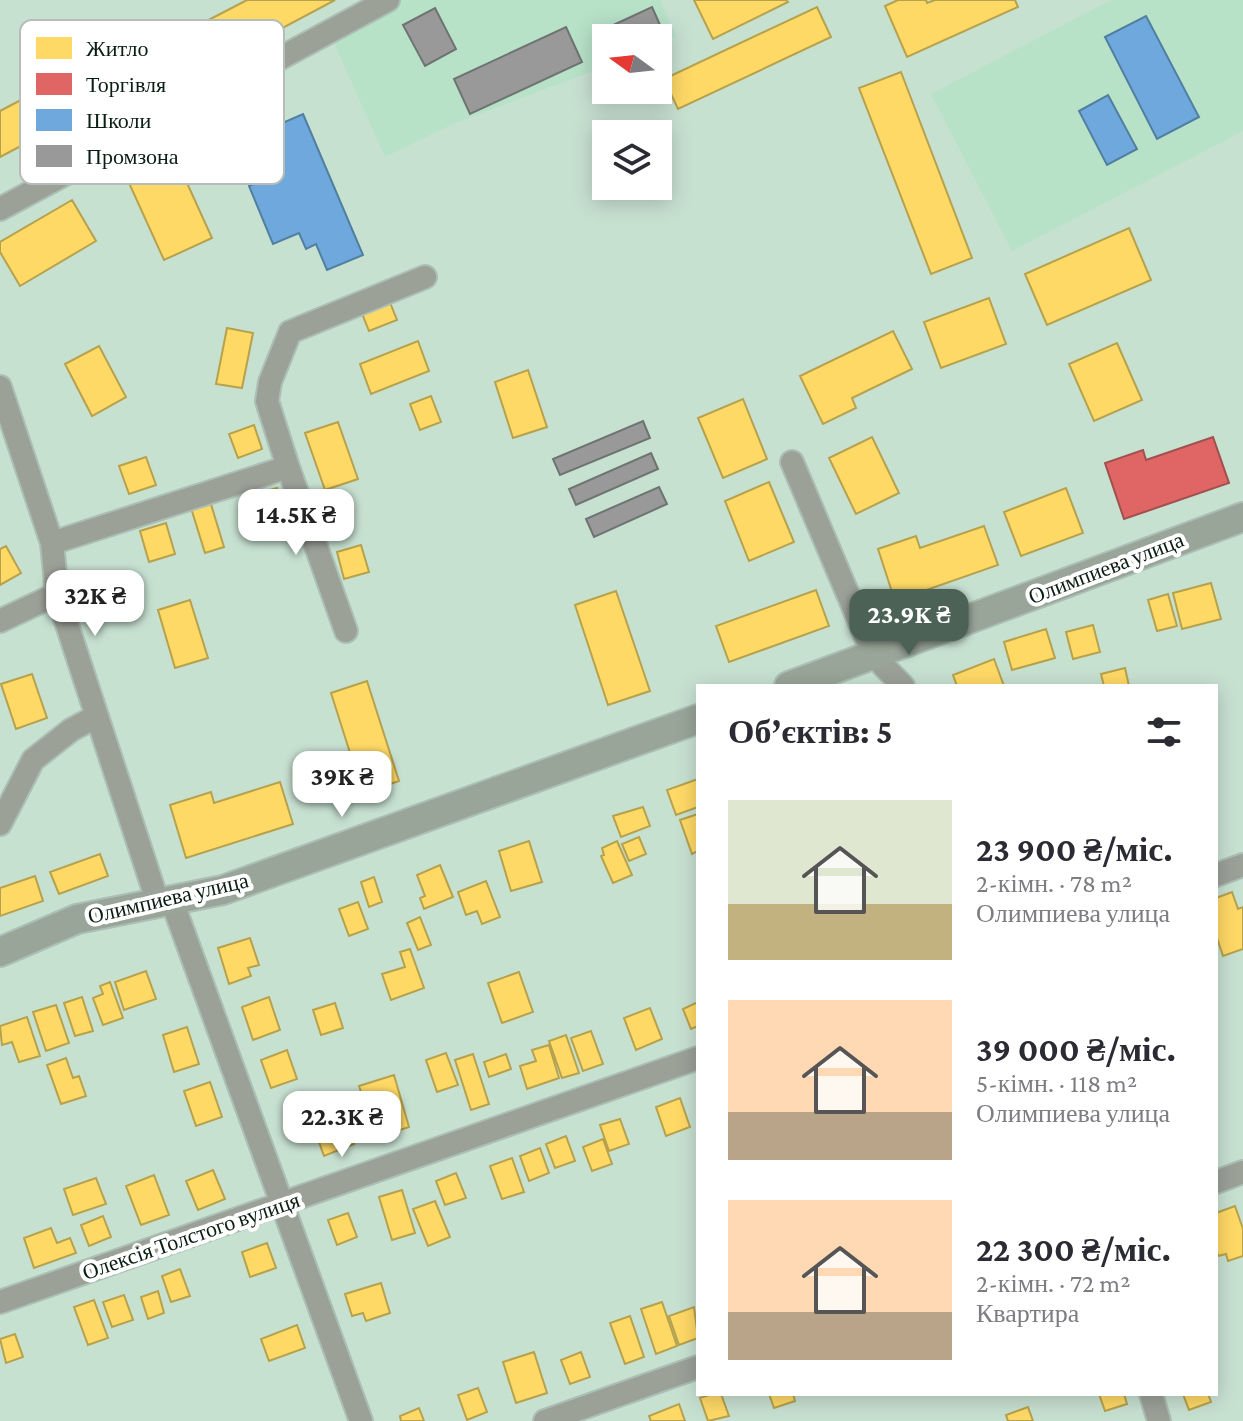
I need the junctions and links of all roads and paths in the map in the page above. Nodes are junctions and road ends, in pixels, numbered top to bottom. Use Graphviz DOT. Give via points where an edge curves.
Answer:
graph roads {
  1 [pos="388,0"];
  2 [pos="284,56"];
  3 [pos="46,184"];
  4 [pos="0,209"];
  5 [pos="425,277"];
  6 [pos="0,387"];
  7 [pos="792,462"];
  8 [pos="288,467"];
  9 [pos="1243,517"];
  10 [pos="52,543"];
  11 [pos="57,594"];
  12 [pos="0,621"];
  13 [pos="346,631"];
  14 [pos="874,656"];
  15 [pos="795,684"];
  16 [pos="901,684"];
  17 [pos="97,716"];
  18 [pos="696,720"];
  19 [pos="0,824"];
  20 [pos="1243,865"];
  21 [pos="1218,874"];
  22 [pos="165,902"];
  23 [pos="0,952"];
  24 [pos="696,1059"];
  25 [pos="1243,1172"];
  26 [pos="1218,1181"];
  27 [pos="283,1204"];
  28 [pos="0,1302"];
  29 [pos="696,1368"];
  30 [pos="1152,1396"];
  31 [pos="361,1421"];
  32 [pos="545,1421"];
  33 [pos="1159,1421"];
  1 -- 2 [label="street"];
  3 -- 4 [label="street"];
  5 -- 8 [label="street" via="290,332 267,401"];
  6 -- 10 [label="street"];
  7 -- 14 [label="street"];
  8 -- 10 [label="street"];
  8 -- 13 [label="street"];
  9 -- 14 [label="main road, Олимпиева улица"];
  10 -- 11 [label="street"];
  11 -- 12 [label="street"];
  11 -- 17 [label="street"];
  14 -- 15 [label="main road, Олимпиева улица"];
  14 -- 16 [label="street"];
  17 -- 19 [label="street" via="33,760"];
  17 -- 22 [label="street"];
  18 -- 22 [label="main road, Олимпиева улица" via="223,890"];
  20 -- 21 [label="street"];
  22 -- 23 [label="main road, Олимпиева улица" via="77,919"];
  22 -- 27 [label="street"];
  24 -- 27 [label="street, Олексія Толстого вулиця"];
  25 -- 26 [label="street"];
  27 -- 28 [label="street, Олексія Толстого вулиця"];
  27 -- 31 [label="street"];
  29 -- 32 [label="street"];
  30 -- 33 [label="street"];
}
